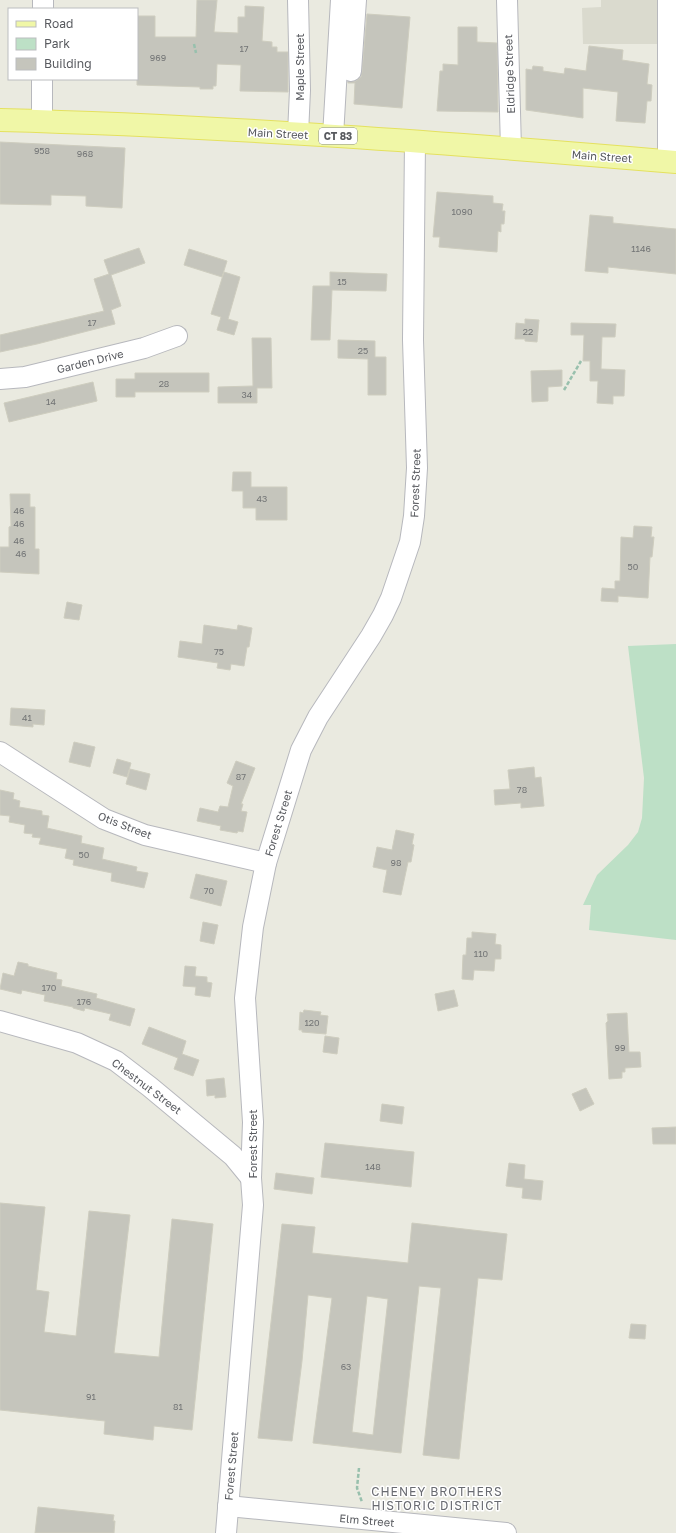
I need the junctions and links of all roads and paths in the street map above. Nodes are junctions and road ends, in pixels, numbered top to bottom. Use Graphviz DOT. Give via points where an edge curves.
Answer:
graph roads {
  1 [pos="298,0"];
  2 [pos="341,0"];
  3 [pos="348,0"];
  4 [pos="356,0"];
  5 [pos="506,0"];
  6 [pos="668,0"];
  7 [pos="194,44"];
  8 [pos="196,53"];
  9 [pos="347,77"];
  10 [pos="42,80"];
  11 [pos="0,120"];
  12 [pos="42,121"];
  13 [pos="298,134"];
  14 [pos="339,136"];
  15 [pos="415,141"];
  16 [pos="511,148"];
  17 [pos="672,161"];
  18 [pos="177,336"];
  19 [pos="581,361"];
  20 [pos="0,379"];
  21 [pos="564,390"];
  22 [pos="0,752"];
  23 [pos="266,863"];
  24 [pos="0,1021"];
  25 [pos="251,1178"];
  26 [pos="359,1468"];
  27 [pos="228,1506"];
  28 [pos="363,1506"];
  29 [pos="226,1533"];
  30 [pos="506,1533"];
  1 -- 13 [label="street, Maple Street"];
  2 -- 14 [label="street"];
  3 -- 9 [label="street"];
  4 -- 9 [label="street"];
  5 -- 16 [label="street, Eldridge Street"];
  6 -- 17 [label="street"];
  7 -- 8 [label="path"];
  9 -- 14 [label="street"];
  10 -- 12 [label="street"];
  11 -- 12 [label="main road, Main Street / CT 83"];
  12 -- 13 [label="main road, Main Street / CT 83"];
  13 -- 14 [label="main road, Main Street / CT 83"];
  14 -- 15 [label="main road, Main Street / CT 83"];
  15 -- 16 [label="main road, Main Street / CT 83"];
  15 -- 23 [label="street, Forest Street" via="413,340 417,468 410,542 392,598 371,636 318,717 301,750"];
  16 -- 17 [label="main road, Main Street / CT 83"];
  18 -- 20 [label="street, Garden Drive" via="144,348 25,377"];
  19 -- 21 [label="path"];
  22 -- 23 [label="street, Otis Street" via="104,819 145,835"];
  23 -- 25 [label="street, Forest Street" via="253,927 245,998 253,1122"];
  24 -- 25 [label="street, Chestnut Street" via="77,1044 116,1061 233,1156"];
  25 -- 27 [label="street, Forest Street" via="253,1205"];
  26 -- 28 [label="path" via="358,1488"];
  27 -- 29 [label="street, Forest Street"];
  27 -- 30 [label="street, Elm Street"];
}
